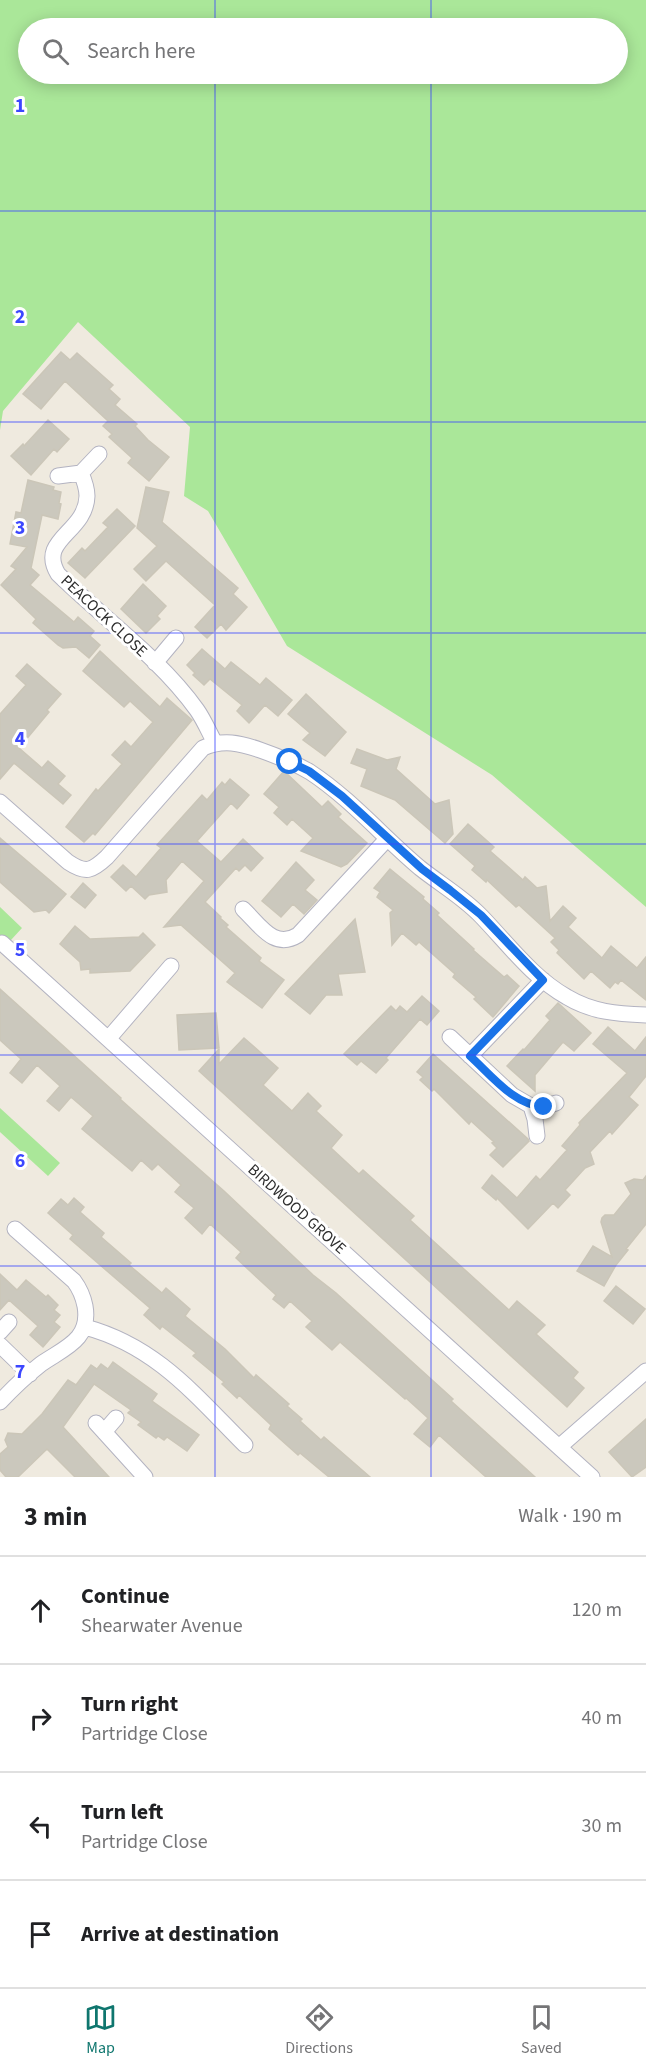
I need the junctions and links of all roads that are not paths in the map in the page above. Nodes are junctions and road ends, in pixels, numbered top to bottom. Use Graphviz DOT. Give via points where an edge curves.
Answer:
graph roads {
  1 [pos="99,454"];
  2 [pos="81,473"];
  3 [pos="58,476"];
  4 [pos="176,638"];
  5 [pos="155,663"];
  6 [pos="215,742"];
  7 [pos="0,802"];
  8 [pos="387,839"];
  9 [pos="243,909"];
  10 [pos="2,943"];
  11 [pos="171,966"];
  12 [pos="543,980"];
  13 [pos="646,1015"];
  14 [pos="450,1037"];
  15 [pos="109,1038"];
  16 [pos="470,1056"];
  17 [pos="556,1103"];
  18 [pos="531,1106"];
  19 [pos="537,1136"];
  20 [pos="15,1228"];
  21 [pos="85,1327"];
  22 [pos="0,1346"];
  23 [pos="646,1371"];
  24 [pos="30,1374"];
  25 [pos="0,1402"];
  26 [pos="116,1418"];
  27 [pos="245,1445"];
  28 [pos="559,1447"];
  29 [pos="145,1477"];
  30 [pos="592,1477"];
  1 -- 2 [label="street"];
  2 -- 3 [label="street"];
  2 -- 5 [label="street, PEACOCK CLOSE" via="87,489 86,506 77,524 55,546 52,564"];
  4 -- 5 [label="street, PEACOCK CLOSE"];
  5 -- 6 [label="street, PEACOCK CLOSE" via="196,710"];
  6 -- 7 [label="street" via="191,760 106,857 89,870 68,862"];
  6 -- 8 [label="street" via="248,746 309,771"];
  8 -- 9 [label="street" via="290,940 274,939"];
  8 -- 12 [label="street" via="481,915"];
  10 -- 15 [label="street, BIRDWOOD GROVE"];
  11 -- 15 [label="street"];
  12 -- 13 [label="street" via="587,1007 608,1013"];
  12 -- 16 [label="street"];
  14 -- 16 [label="street"];
  15 -- 28 [label="street, BIRDWOOD GROVE"];
  16 -- 18 [label="street" via="512,1095"];
  17 -- 18 [label="street"];
  18 -- 19 [label="street"];
  20 -- 21 [label="street" via="81,1290 87,1317"];
  21 -- 24 [label="street" via="75,1341"];
  21 -- 27 [label="street" via="131,1344 158,1362"];
  22 -- 24 [label="street"];
  23 -- 28 [label="street"];
  24 -- 25 [label="street"];
  26 -- 29 [label="street" via="100,1427"];
  28 -- 30 [label="street, BIRDWOOD GROVE"];
}
